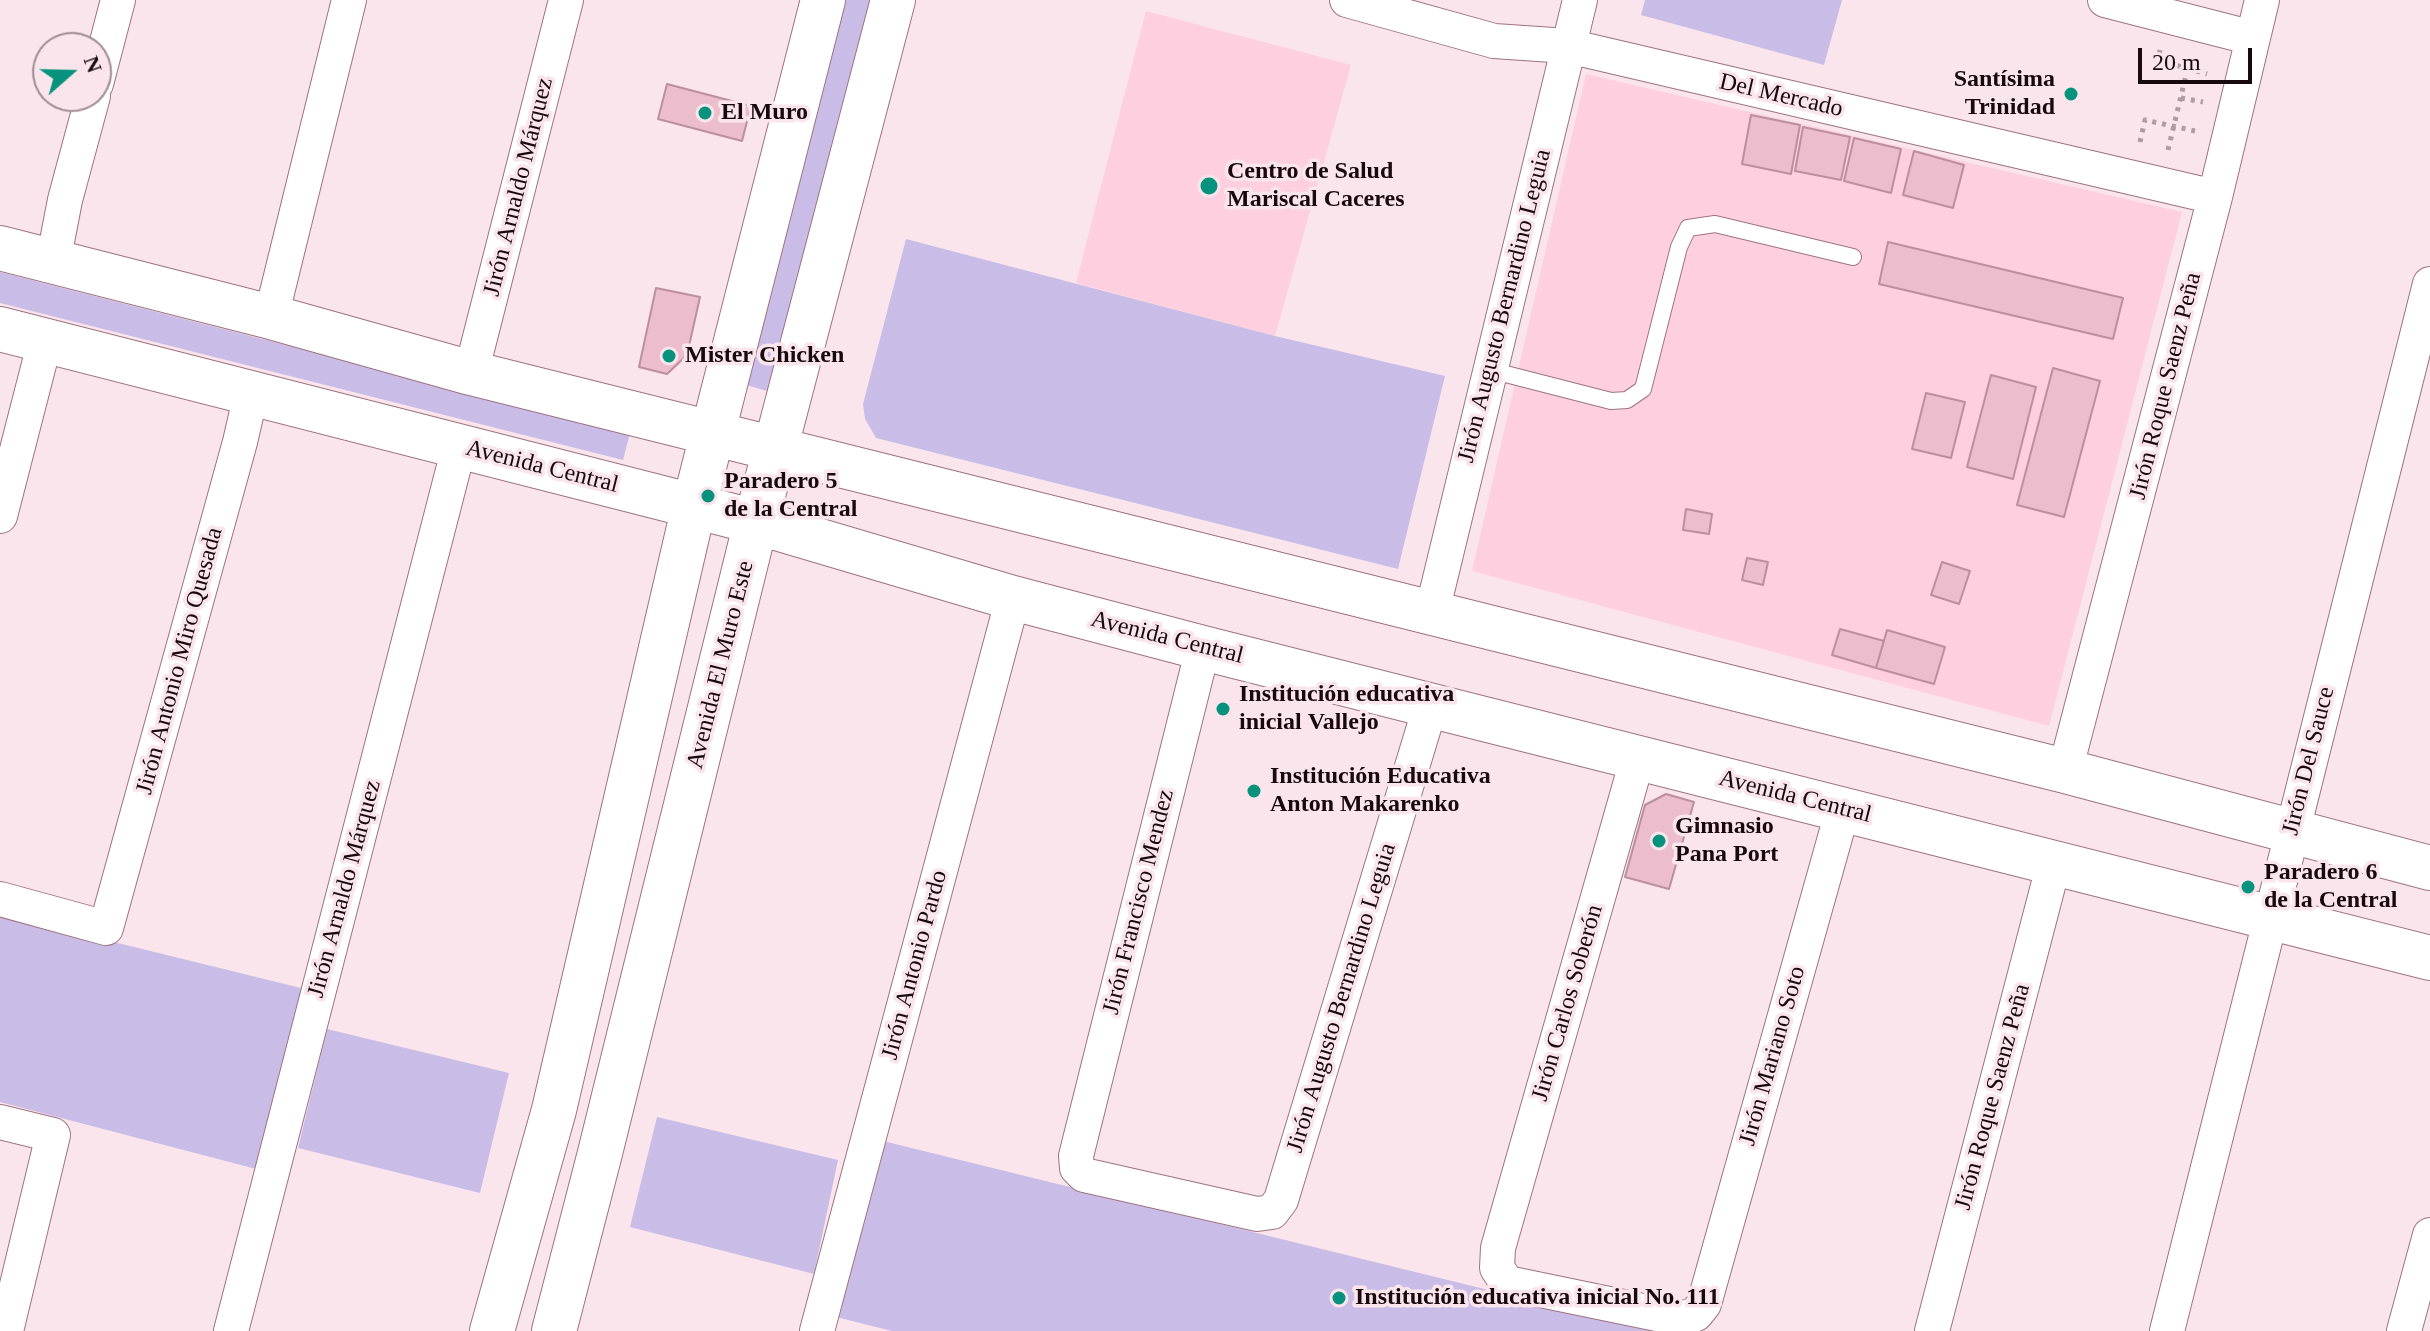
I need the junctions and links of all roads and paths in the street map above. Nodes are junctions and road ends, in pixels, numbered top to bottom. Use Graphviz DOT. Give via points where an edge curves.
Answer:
graph roads {
  1 [pos="118,0"];
  2 [pos="349,0"];
  3 [pos="566,0"];
  4 [pos="823,0"];
  5 [pos="893,0"];
  6 [pos="1347,0"];
  7 [pos="1580,0"];
  8 [pos="2105,0"];
  9 [pos="2262,0"];
  10 [pos="110,32"];
  11 [pos="2253,38"];
  12 [pos="1568,46"];
  13 [pos="2191,57"];
  14 [pos="2158,60"];
  15 [pos="2188,69"];
  16 [pos="2212,75"];
  17 [pos="89,112"];
  18 [pos="2174,127"];
  19 [pos="2198,132"];
  20 [pos="2140,144"];
  21 [pos="2165,163"];
  22 [pos="2215,197"];
  23 [pos="0,248"];
  24 [pos="1853,257"];
  25 [pos="53,262"];
  26 [pos="2430,284"];
  27 [pos="271,317"];
  28 [pos="0,329"];
  29 [pos="45,341"];
  30 [pos="1490,370"];
  31 [pos="471,373"];
  32 [pos="251,394"];
  33 [pos="713,434"];
  34 [pos="459,447"];
  35 [pos="777,450"];
  36 [pos="694,506"];
  37 [pos="0,516"];
  38 [pos="756,522"];
  39 [pos="1013,598"];
  40 [pos="1432,612"];
  41 [pos="1203,648"];
  42 [pos="1431,704"];
  43 [pos="1638,757"];
  44 [pos="2065,771"];
  45 [pos="1843,809"];
  46 [pos="2290,832"];
  47 [pos="2054,863"];
  48 [pos="2430,868"];
  49 [pos="0,899"];
  50 [pos="2271,917"];
  51 [pos="2430,958"];
  52 [pos="0,1122"];
  53 [pos="546,1138"];
  54 [pos="600,1153"];
  55 [pos="1281,1200"];
  56 [pos="2430,1235"];
  57 [pos="1704,1304"];
  58 [pos="6,1331"];
  59 [pos="231,1331"];
  60 [pos="492,1331"];
  61 [pos="554,1331"];
  62 [pos="817,1331"];
  63 [pos="1932,1331"];
  64 [pos="2167,1331"];
  65 [pos="2404,1331"];
  1 -- 10 [label="street"];
  2 -- 27 [label="street"];
  3 -- 31 [label="street, Jirón Arnaldo Márquez"];
  4 -- 33 [label="main road"];
  5 -- 35 [label="main road, Avenida El Muro Este"];
  6 -- 12 [label="street, Del Mercado" via="1494,41"];
  7 -- 12 [label="street, Jirón Augusto Bernardino Leguia"];
  8 -- 11 [label="street"];
  9 -- 11 [label="street, Jirón Roque Saenz Peña"];
  11 -- 22 [label="street, Jirón Roque Saenz Peña"];
  12 -- 22 [label="street, Del Mercado"];
  12 -- 30 [label="street, Jirón Augusto Bernardino Leguia"];
  13 -- 15 [label="path"];
  14 -- 15 [label="path"];
  15 -- 16 [label="path"];
  15 -- 18 [label="path"];
  17 -- 25 [label="street"];
  18 -- 19 [label="path"];
  18 -- 20 [label="path" via="2145,120"];
  18 -- 21 [label="path"];
  22 -- 44 [label="street, Jirón Roque Saenz Peña"];
  23 -- 25 [label="main road"];
  24 -- 30 [label="lane" via="1715,224 1688,228 1643,389 1627,400 1611,401"];
  25 -- 27 [label="main road"];
  26 -- 46 [label="street, Jirón Del Sauce"];
  27 -- 31 [label="main road"];
  28 -- 29 [label="main road, Avenida Central"];
  29 -- 32 [label="main road, Avenida Central"];
  29 -- 37 [label="street"];
  30 -- 40 [label="street, Jirón Augusto Bernardino Leguia"];
  31 -- 33 [label="main road"];
  32 -- 34 [label="main road, Avenida Central"];
  32 -- 49 [label="street, Jirón Antonio Miro Quesada" via="106,928"];
  33 -- 35 [label="main road"];
  33 -- 36 [label="main road"];
  34 -- 36 [label="main road, Avenida Central"];
  34 -- 59 [label="street, Jirón Arnaldo Márquez"];
  35 -- 38 [label="main road, Avenida El Muro Este"];
  35 -- 40 [label="main road"];
  36 -- 38 [label="main road, Avenida Central"];
  36 -- 53 [label="main road"];
  38 -- 39 [label="main road, Avenida Central"];
  38 -- 54 [label="main road, Avenida El Muro Este"];
  39 -- 41 [label="main road, Avenida Central"];
  39 -- 62 [label="street, Jirón Antonio Pardo"];
  40 -- 44 [label="main road"];
  41 -- 42 [label="main road, Avenida Central"];
  41 -- 55 [label="street, Jirón Francisco Mendez" via="1077,1168 1084,1175 1257,1214 1272,1212"];
  42 -- 43 [label="main road, Avenida Central"];
  42 -- 55 [label="street, Jirón Augusto Bernardino Leguia"];
  43 -- 45 [label="main road, Avenida Central"];
  43 -- 57 [label="street, Jirón Carlos Soberón" via="1498,1248 1497,1268 1507,1283 1681,1319 1696,1314"];
  44 -- 46 [label="main road"];
  45 -- 47 [label="main road, Avenida Central"];
  45 -- 57 [label="street, Jirón Mariano Soto"];
  46 -- 48 [label="main road"];
  46 -- 50 [label="street, Jirón Del Sauce"];
  47 -- 50 [label="main road, Avenida Central"];
  47 -- 63 [label="street, Jirón Roque Saenz Peña"];
  50 -- 51 [label="main road, Avenida Central"];
  50 -- 64 [label="street, Jirón Del Sauce"];
  52 -- 58 [label="street" via="53,1135"];
  53 -- 54 [label="main road"];
  53 -- 60 [label="main road"];
  54 -- 61 [label="main road, Avenida El Muro Este"];
  56 -- 65 [label="street"];
}
